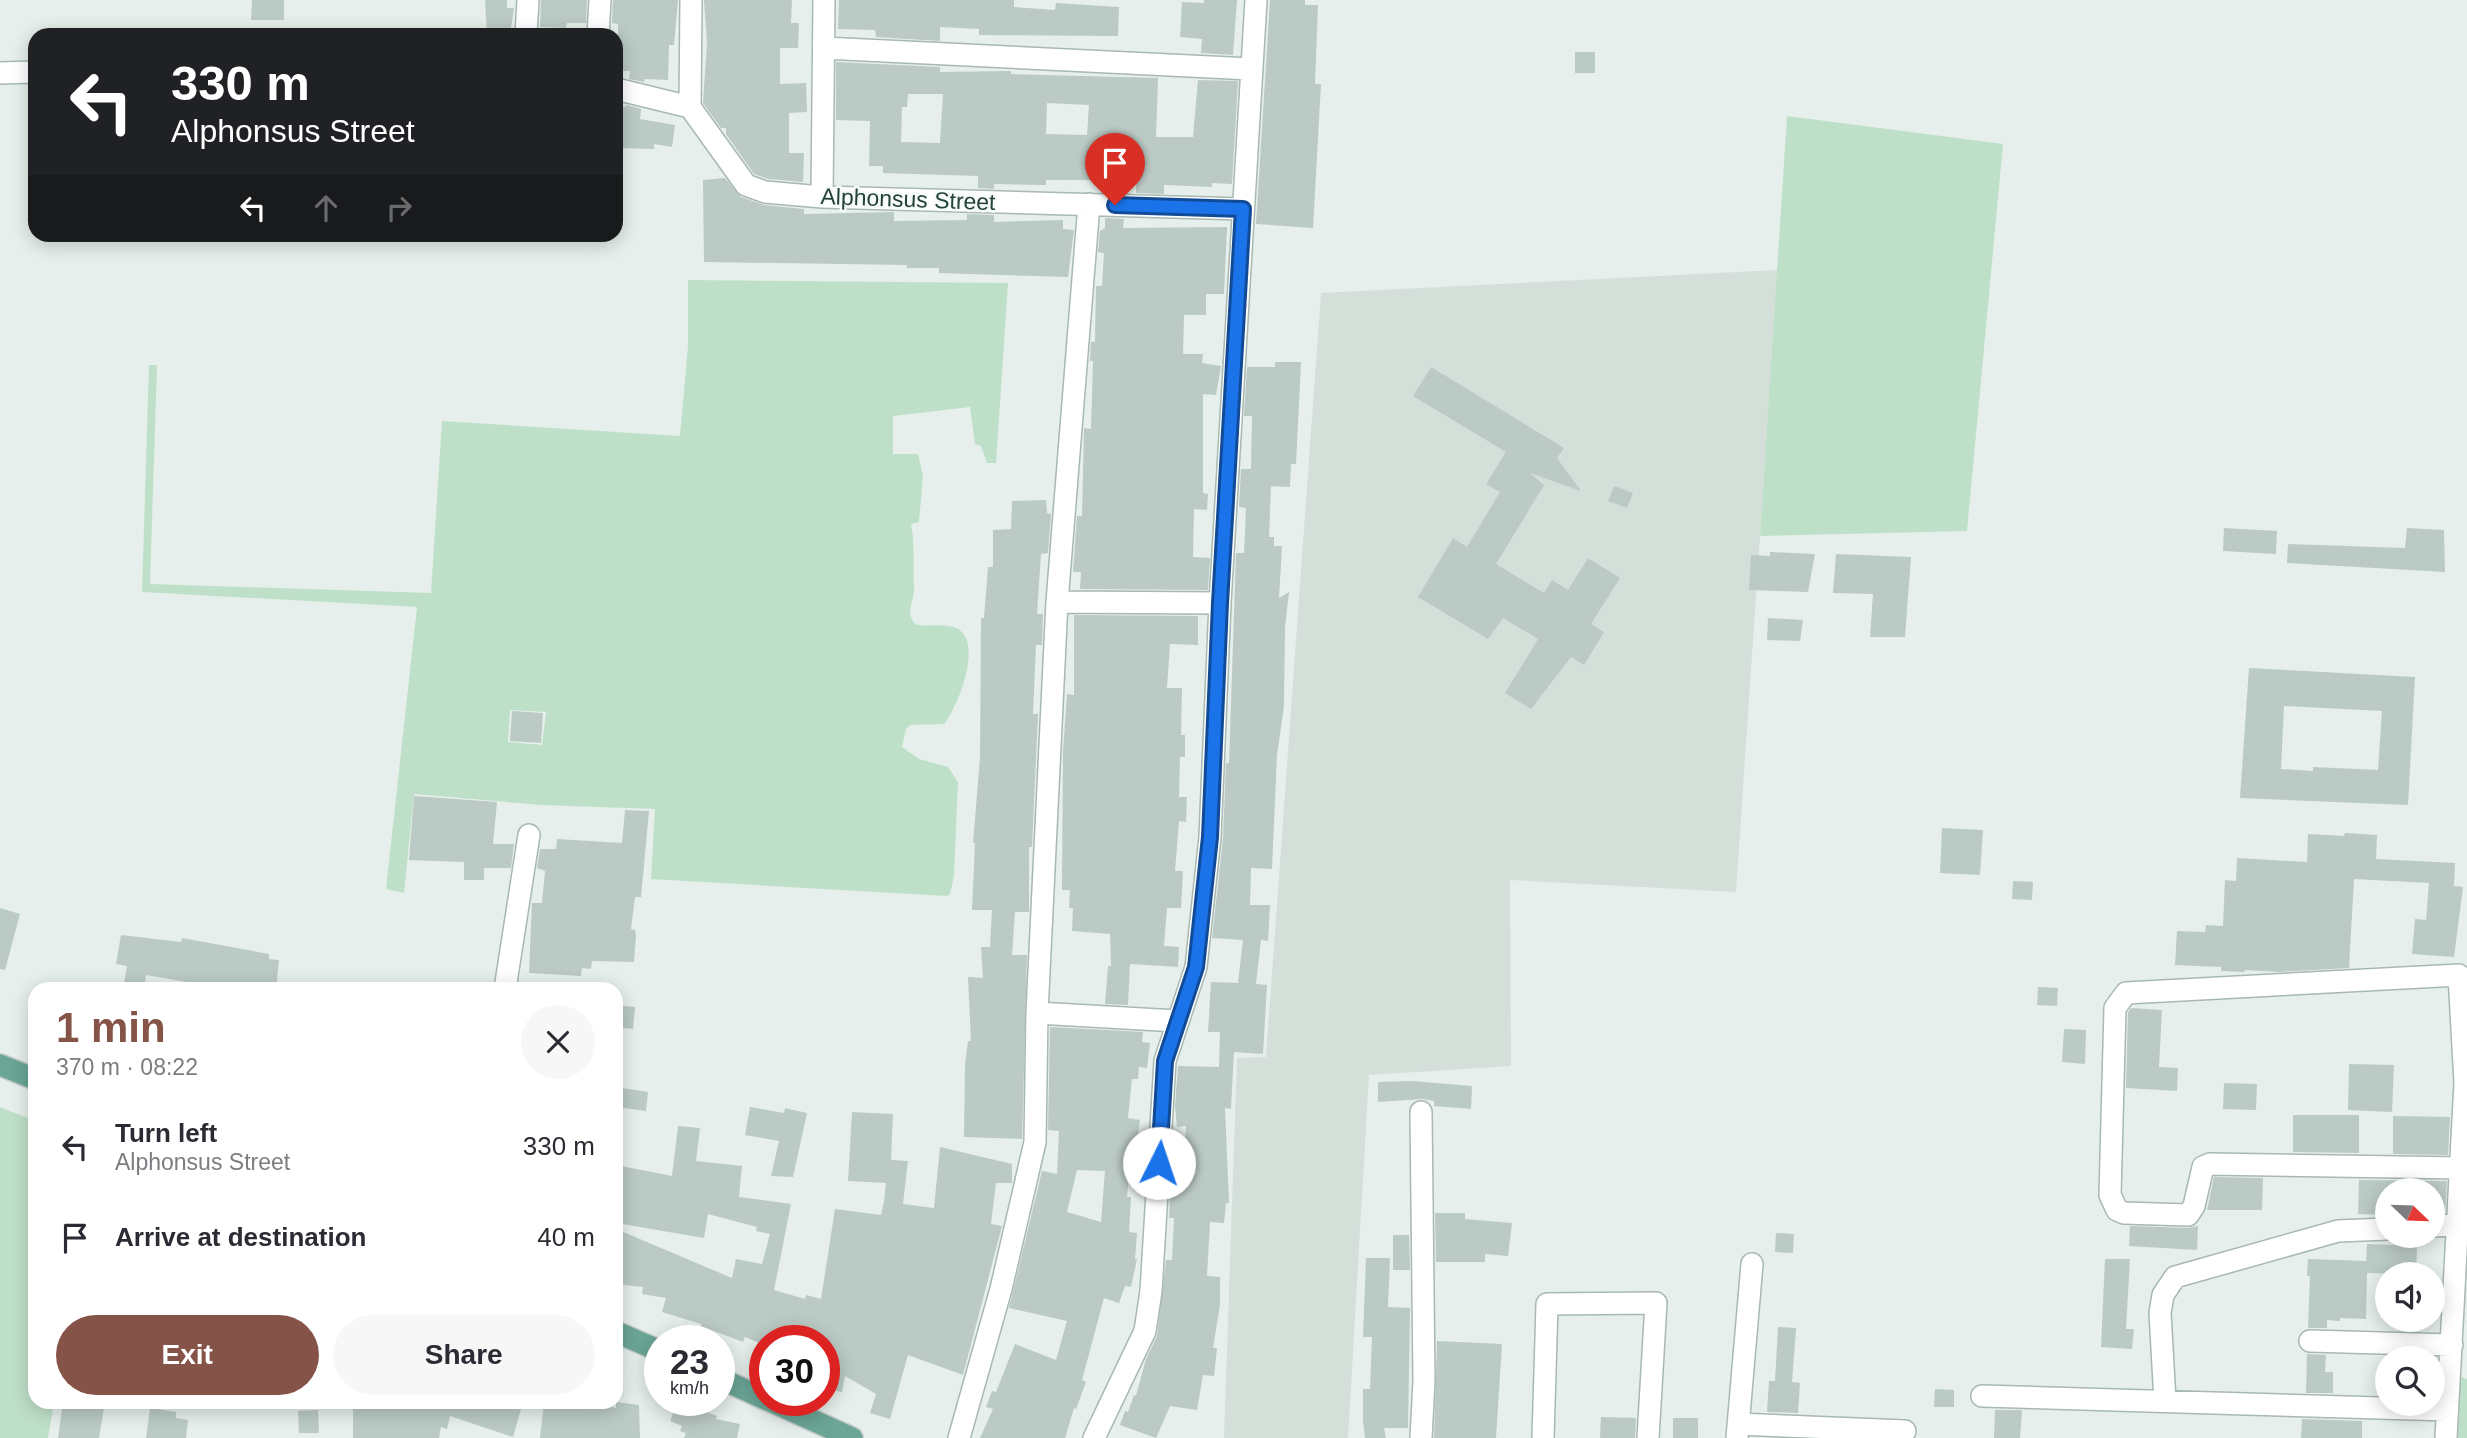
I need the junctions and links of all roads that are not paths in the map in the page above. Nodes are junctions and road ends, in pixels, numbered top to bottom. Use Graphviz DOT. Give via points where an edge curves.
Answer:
graph roads {
  1 [pos="528,0"];
  2 [pos="600,0"];
  3 [pos="691,0"];
  4 [pos="824,0"];
  5 [pos="1255,0"];
  6 [pos="526,28"];
  7 [pos="598,28"];
  8 [pos="824,48"];
  9 [pos="1251,69"];
  10 [pos="28,72"];
  11 [pos="0,73"];
  12 [pos="623,91"];
  13 [pos="690,107"];
  14 [pos="822,197"];
  15 [pos="1089,204"];
  16 [pos="1243,209"];
  17 [pos="1058,602"];
  18 [pos="1220,603"];
  19 [pos="529,835"];
  20 [pos="506,982"];
  21 [pos="1037,1013"];
  22 [pos="1177,1021"];
  23 [pos="0,1065"];
  24 [pos="28,1076"];
  25 [pos="1421,1112"];
  26 [pos="2461,1168"];
  27 [pos="2459,1225"];
  28 [pos="2445,1226"];
  29 [pos="2375,1229"];
  30 [pos="1752,1264"];
  31 [pos="623,1335"];
  32 [pos="2310,1340"];
  33 [pos="644,1344"];
  34 [pos="2452,1345"];
  35 [pos="1982,1396"];
  36 [pos="2165,1401"];
  37 [pos="2447,1410"];
  38 [pos="803,1416"];
  39 [pos="1738,1431"];
  40 [pos="1905,1431"];
  41 [pos="852,1438"];
  42 [pos="959,1438"];
  43 [pos="1094,1438"];
  44 [pos="1421,1438"];
  45 [pos="1543,1438"];
  46 [pos="1648,1438"];
  47 [pos="2446,1438"];
  1 -- 6 [label="street"];
  2 -- 7 [label="street"];
  3 -- 13 [label="street"];
  4 -- 8 [label="street"];
  5 -- 9 [label="street"];
  8 -- 9 [label="street"];
  8 -- 14 [label="street"];
  9 -- 16 [label="street"];
  10 -- 11 [label="street"];
  12 -- 13 [label="street"];
  13 -- 14 [label="street, Alphonsus Street" via="746,185 765,192"];
  14 -- 15 [label="street, Alphonsus Street"];
  15 -- 16 [label="street, Alphonsus Street"];
  15 -- 17 [label="street"];
  16 -- 18 [label="street"];
  17 -- 18 [label="street"];
  17 -- 21 [label="street"];
  18 -- 22 [label="street" via="1210,837 1196,967"];
  19 -- 20 [label="street"];
  21 -- 22 [label="street"];
  21 -- 42 [label="street" via="1035,1142 1001,1289"];
  22 -- 43 [label="street" via="1165,1061 1145,1331"];
  23 -- 24 [label="main road"];
  25 -- 44 [label="street"];
  26 -- 26 [label="street" via="2465,1083 2459,975 2126,993 2119,999 2115,1009 2110,1195 2117,1210 2188,1215 2199,1176 2210,1164"];
  26 -- 27 [label="street"];
  27 -- 28 [label="street"];
  27 -- 34 [label="street"];
  29 -- 36 [label="street" via="2338,1231 2175,1277 2163,1295 2160,1313"];
  30 -- 39 [label="street"];
  31 -- 33 [label="main road"];
  32 -- 34 [label="street"];
  34 -- 37 [label="street"];
  35 -- 36 [label="street"];
  36 -- 37 [label="street"];
  37 -- 47 [label="street"];
  38 -- 41 [label="main road"];
  39 -- 40 [label="street"];
  45 -- 46 [label="street" via="1547,1304 1657,1303"];
}
